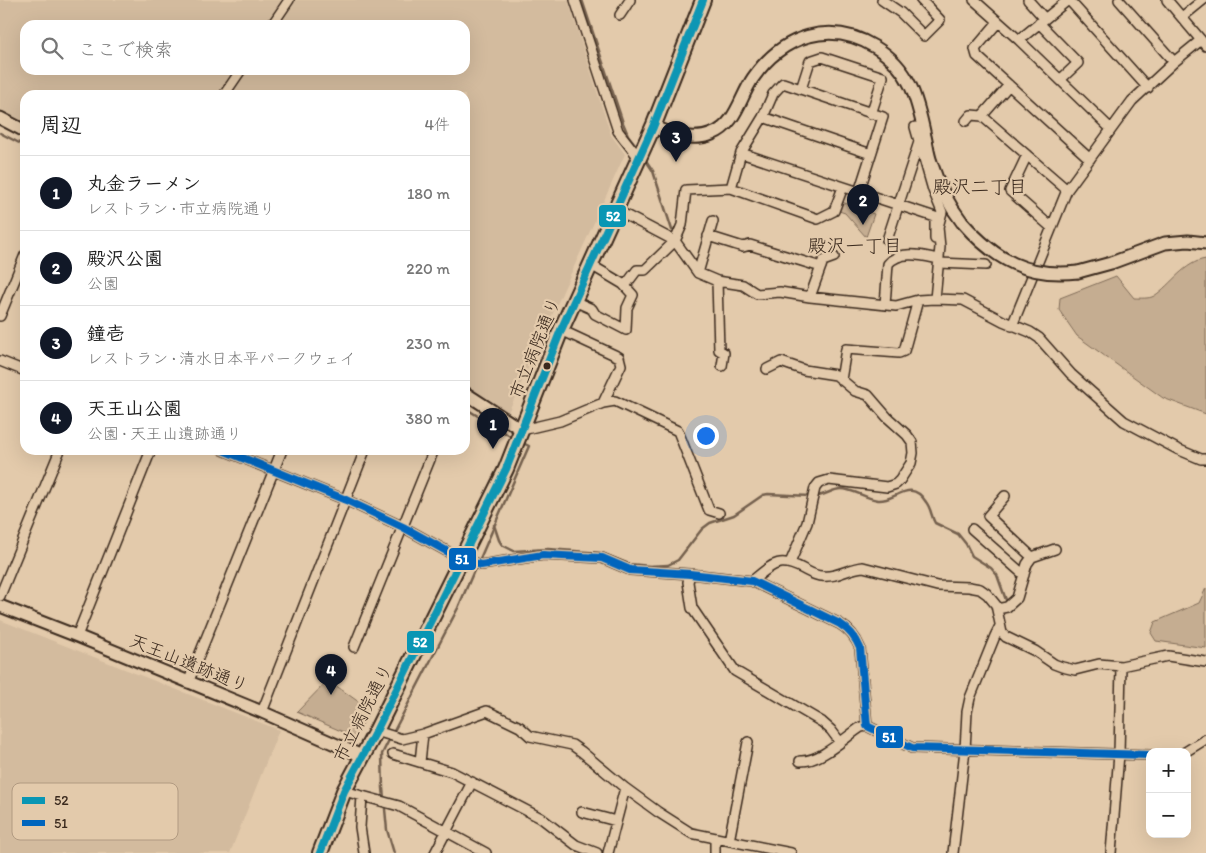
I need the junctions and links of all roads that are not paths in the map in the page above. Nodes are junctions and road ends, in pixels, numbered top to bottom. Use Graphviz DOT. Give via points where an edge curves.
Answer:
graph roads {
  1 [pos="289,0"];
  2 [pos="575,0"];
  3 [pos="630,0"];
  4 [pos="703,0"];
  5 [pos="882,0"];
  6 [pos="921,0"];
  7 [pos="974,0"];
  8 [pos="1028,0"];
  9 [pos="1069,0"];
  10 [pos="1119,0"];
  11 [pos="1167,0"];
  12 [pos="1203,0"];
  13 [pos="620,15"];
  14 [pos="1182,17"];
  15 [pos="275,20"];
  16 [pos="1042,21"];
  17 [pos="998,22"];
  18 [pos="1019,40"];
  19 [pos="1203,43"];
  20 [pos="1174,62"];
  21 [pos="238,75"];
  22 [pos="1060,80"];
  23 [pos="1009,85"];
  24 [pos="1148,88"];
  25 [pos="801,89"];
  26 [pos="227,90"];
  27 [pos="871,114"];
  28 [pos="982,116"];
  29 [pos="762,117"];
  30 [pos="0,118"];
  31 [pos="966,121"];
  32 [pos="653,127"];
  33 [pos="915,127"];
  34 [pos="20,128"];
  35 [pos="1111,129"];
  36 [pos="919,142"];
  37 [pos="742,152"];
  38 [pos="871,154"];
  39 [pos="1027,155"];
  40 [pos="639,158"];
  41 [pos="1090,159"];
  42 [pos="843,186"];
  43 [pos="731,188"];
  44 [pos="1067,190"];
  45 [pos="859,192"];
  46 [pos="898,205"];
  47 [pos="616,210"];
  48 [pos="713,221"];
  49 [pos="1051,227"];
  50 [pos="708,236"];
  51 [pos="939,239"];
  52 [pos="887,240"];
  53 [pos="675,241"];
  54 [pos="1206,243"];
  55 [pos="834,257"];
  56 [pos="939,261"];
  57 [pos="591,265"];
  58 [pos="986,265"];
  59 [pos="20,266"];
  60 [pos="821,267"];
  61 [pos="698,272"];
  62 [pos="718,281"];
  63 [pos="625,286"];
  64 [pos="810,297"];
  65 [pos="935,299"];
  66 [pos="918,300"];
  67 [pos="574,301"];
  68 [pos="885,305"];
  69 [pos="0,316"];
  70 [pos="1012,326"];
  71 [pos="561,330"];
  72 [pos="0,361"];
  73 [pos="722,366"];
  74 [pos="20,369"];
  75 [pos="767,369"];
  76 [pos="842,380"];
  77 [pos="470,396"];
  78 [pos="604,403"];
  79 [pos="522,430"];
  80 [pos="58,455"];
  81 [pos="149,455"];
  82 [pos="235,455"];
  83 [pos="280,455"];
  84 [pos="363,455"];
  85 [pos="433,455"];
  86 [pos="1206,459"];
  87 [pos="274,471"];
  88 [pos="1005,496"];
  89 [pos="346,500"];
  90 [pos="719,513"];
  91 [pos="402,527"];
  92 [pos="972,529"];
  93 [pos="1055,549"];
  94 [pos="1032,557"];
  95 [pos="461,559"];
  96 [pos="790,562"];
  97 [pos="690,574"];
  98 [pos="1024,575"];
  99 [pos="752,581"];
  100 [pos="0,596"];
  101 [pos="0,606"];
  102 [pos="997,609"];
  103 [pos="1000,626"];
  104 [pos="77,636"];
  105 [pos="354,647"];
  106 [pos="1206,662"];
  107 [pos="1121,666"];
  108 [pos="188,683"];
  109 [pos="262,712"];
  110 [pos="867,726"];
  111 [pos="376,731"];
  112 [pos="423,734"];
  113 [pos="1206,739"];
  114 [pos="748,742"];
  115 [pos="840,742"];
  116 [pos="1191,748"];
  117 [pos="965,750"];
  118 [pos="393,754"];
  119 [pos="1119,754"];
  120 [pos="1146,755"];
  121 [pos="362,756"];
  122 [pos="800,761"];
  123 [pos="420,762"];
  124 [pos="472,782"];
  125 [pos="625,788"];
  126 [pos="344,791"];
  127 [pos="362,796"];
  128 [pos="582,812"];
  129 [pos="616,822"];
  130 [pos="446,831"];
  131 [pos="715,838"];
  132 [pos="729,841"];
  133 [pos="574,849"];
  134 [pos="320,853"];
  135 [pos="364,853"];
  136 [pos="434,853"];
  137 [pos="486,853"];
  138 [pos="597,853"];
  139 [pos="608,853"];
  140 [pos="715,853"];
  141 [pos="791,853"];
  142 [pos="953,853"];
  143 [pos="1111,853"];
  1 -- 15 [label="street"];
  2 -- 40 [label="street" via="618,131"];
  3 -- 13 [label="street"];
  4 -- 32 [label="main road, 市立病院通り"];
  5 -- 6 [label="street" via="924,36 940,20"];
  7 -- 17 [label="street"];
  8 -- 16 [label="street"];
  9 -- 16 [label="street"];
  9 -- 24 [label="street"];
  10 -- 20 [label="street"];
  11 -- 14 [label="street"];
  12 -- 14 [label="street"];
  14 -- 19 [label="street"];
  16 -- 18 [label="street"];
  16 -- 22 [label="street" via="1078,63"];
  17 -- 18 [label="street"];
  17 -- 23 [label="street" via="975,48 977,56"];
  18 -- 22 [label="street"];
  19 -- 20 [label="street"];
  20 -- 24 [label="street"];
  21 -- 26 [label="street"];
  22 -- 35 [label="street"];
  23 -- 28 [label="street"];
  23 -- 41 [label="street"];
  24 -- 35 [label="street"];
  25 -- 27 [label="street"];
  25 -- 27 [label="street" via="810,61 822,57 883,77"];
  25 -- 29 [label="street" via="783,83 773,94"];
  27 -- 38 [label="street" via="883,118"];
  28 -- 31 [label="street" via="971,116"];
  28 -- 39 [label="street"];
  29 -- 37 [label="street"];
  29 -- 38 [label="street"];
  30 -- 34 [label="street"];
  32 -- 40 [label="main road, 市立病院通り"];
  32 -- 54 [label="street, bridge" via="696,139 712,134 732,117 761,68 786,45 804,37 836,33 854,37 884,52 907,78 916,99 930,160 947,201 975,237 1000,257 1025,268 1058,274 1111,263 1165,243"];
  33 -- 36 [label="street"];
  35 -- 41 [label="street"];
  36 -- 46 [label="street"];
  36 -- 51 [label="street" via="942,212"];
  37 -- 42 [label="street"];
  37 -- 43 [label="street"];
  38 -- 45 [label="street"];
  39 -- 44 [label="street"];
  39 -- 49 [label="street" via="1010,191"];
  40 -- 47 [label="main road, 市立病院通り"];
  41 -- 44 [label="street"];
  42 -- 43 [label="street" via="834,212 818,219"];
  42 -- 45 [label="street"];
  43 -- 53 [label="street" via="686,190 686,206"];
  44 -- 49 [label="street"];
  45 -- 46 [label="street"];
  46 -- 51 [label="street" via="935,217 935,239"];
  46 -- 52 [label="street"];
  47 -- 53 [label="street"];
  47 -- 57 [label="main road, 市立病院通り"];
  48 -- 50 [label="street"];
  49 -- 70 [label="street"];
  50 -- 60 [label="street"];
  50 -- 61 [label="street"];
  51 -- 56 [label="street"];
  53 -- 61 [label="street"];
  53 -- 63 [label="street" via="645,270 637,270"];
  55 -- 60 [label="street" via="823,261"];
  56 -- 58 [label="street"];
  56 -- 65 [label="street"];
  56 -- 68 [label="street" via="911,253 890,261"];
  57 -- 63 [label="street"];
  57 -- 67 [label="main road, 市立病院通り"];
  59 -- 69 [label="street"];
  60 -- 64 [label="street"];
  61 -- 62 [label="street"];
  62 -- 64 [label="street" via="743,285 757,294 780,292"];
  62 -- 73 [label="street" via="719,350 724,353"];
  63 -- 67 [label="street" via="633,295 627,308 626,330"];
  64 -- 68 [label="street"];
  65 -- 66 [label="street"];
  65 -- 70 [label="street" via="963,300"];
  66 -- 68 [label="street" via="896,306"];
  66 -- 76 [label="street" via="904,351 846,349"];
  67 -- 71 [label="main road, 市立病院通り"];
  70 -- 86 [label="street" via="1038,338 1070,374 1124,421 1177,449"];
  71 -- 78 [label="street" via="619,357 621,365"];
  71 -- 79 [label="main road, 市立病院通り"];
  72 -- 74 [label="street"];
  75 -- 76 [label="street" via="781,362 804,370 836,374"];
  76 -- 96 [label="street" via="855,392 868,395 907,435 912,442 911,463 896,484 887,486 829,480 819,483 807,523"];
  77 -- 79 [label="street"];
  78 -- 79 [label="street" via="560,421"];
  78 -- 90 [label="street" via="615,401 678,431 709,510"];
  79 -- 95 [label="main road, 市立病院通り"];
  80 -- 100 [label="street"];
  81 -- 104 [label="street"];
  82 -- 87 [label="street"];
  83 -- 87 [label="street"];
  84 -- 89 [label="street"];
  85 -- 91 [label="street"];
  87 -- 89 [label="street"];
  87 -- 108 [label="street"];
  88 -- 94 [label="street" via="988,516"];
  89 -- 91 [label="street"];
  89 -- 109 [label="street"];
  91 -- 95 [label="street"];
  91 -- 105 [label="street"];
  92 -- 98 [label="street"];
  93 -- 94 [label="street"];
  94 -- 98 [label="street"];
  95 -- 97 [label="street" via="481,565 524,556 573,556 602,558 630,570"];
  95 -- 111 [label="main road, 市立病院通り"];
  96 -- 99 [label="street" via="768,568"];
  96 -- 102 [label="street" via="822,576 863,567 938,586 980,589 993,599"];
  97 -- 99 [label="street"];
  97 -- 115 [label="street" via="692,608 735,671 822,722"];
  98 -- 102 [label="street" via="1017,598 1007,607"];
  99 -- 110 [label="street" via="840,624 857,640"];
  101 -- 104 [label="street, 天王山遺跡通り"];
  102 -- 103 [label="street"];
  103 -- 107 [label="street" via="1006,637 1062,667 1075,670 1099,664"];
  103 -- 117 [label="street" via="970,698"];
  104 -- 108 [label="street, 天王山遺跡通り"];
  106 -- 107 [label="street" via="1168,656"];
  107 -- 119 [label="street"];
  108 -- 109 [label="street, 天王山遺跡通り"];
  109 -- 121 [label="street, 天王山遺跡通り"];
  110 -- 115 [label="street"];
  110 -- 117 [label="street" via="912,748"];
  111 -- 112 [label="street" via="402,738"];
  111 -- 121 [label="main road, 市立病院通り"];
  112 -- 123 [label="street"];
  112 -- 125 [label="street" via="487,711 520,727 530,736 572,745"];
  113 -- 116 [label="street"];
  114 -- 132 [label="street"];
  115 -- 122 [label="street" via="821,756"];
  117 -- 119 [label="street"];
  117 -- 142 [label="street"];
  118 -- 123 [label="street"];
  119 -- 120 [label="street"];
  119 -- 143 [label="street"];
  121 -- 126 [label="main road, 市立病院通り"];
  123 -- 124 [label="street"];
  124 -- 130 [label="street"];
  124 -- 133 [label="street" via="541,818"];
  125 -- 129 [label="street"];
  125 -- 131 [label="street" via="691,833"];
  126 -- 127 [label="street"];
  126 -- 134 [label="main road, 市立病院通り"];
  127 -- 130 [label="street" via="399,806"];
  127 -- 135 [label="street" via="360,828"];
  128 -- 129 [label="street"];
  129 -- 139 [label="street"];
  130 -- 136 [label="street"];
  130 -- 137 [label="street"];
  131 -- 132 [label="street"];
  131 -- 140 [label="street"];
  132 -- 141 [label="street"];
  133 -- 138 [label="street"];
}
